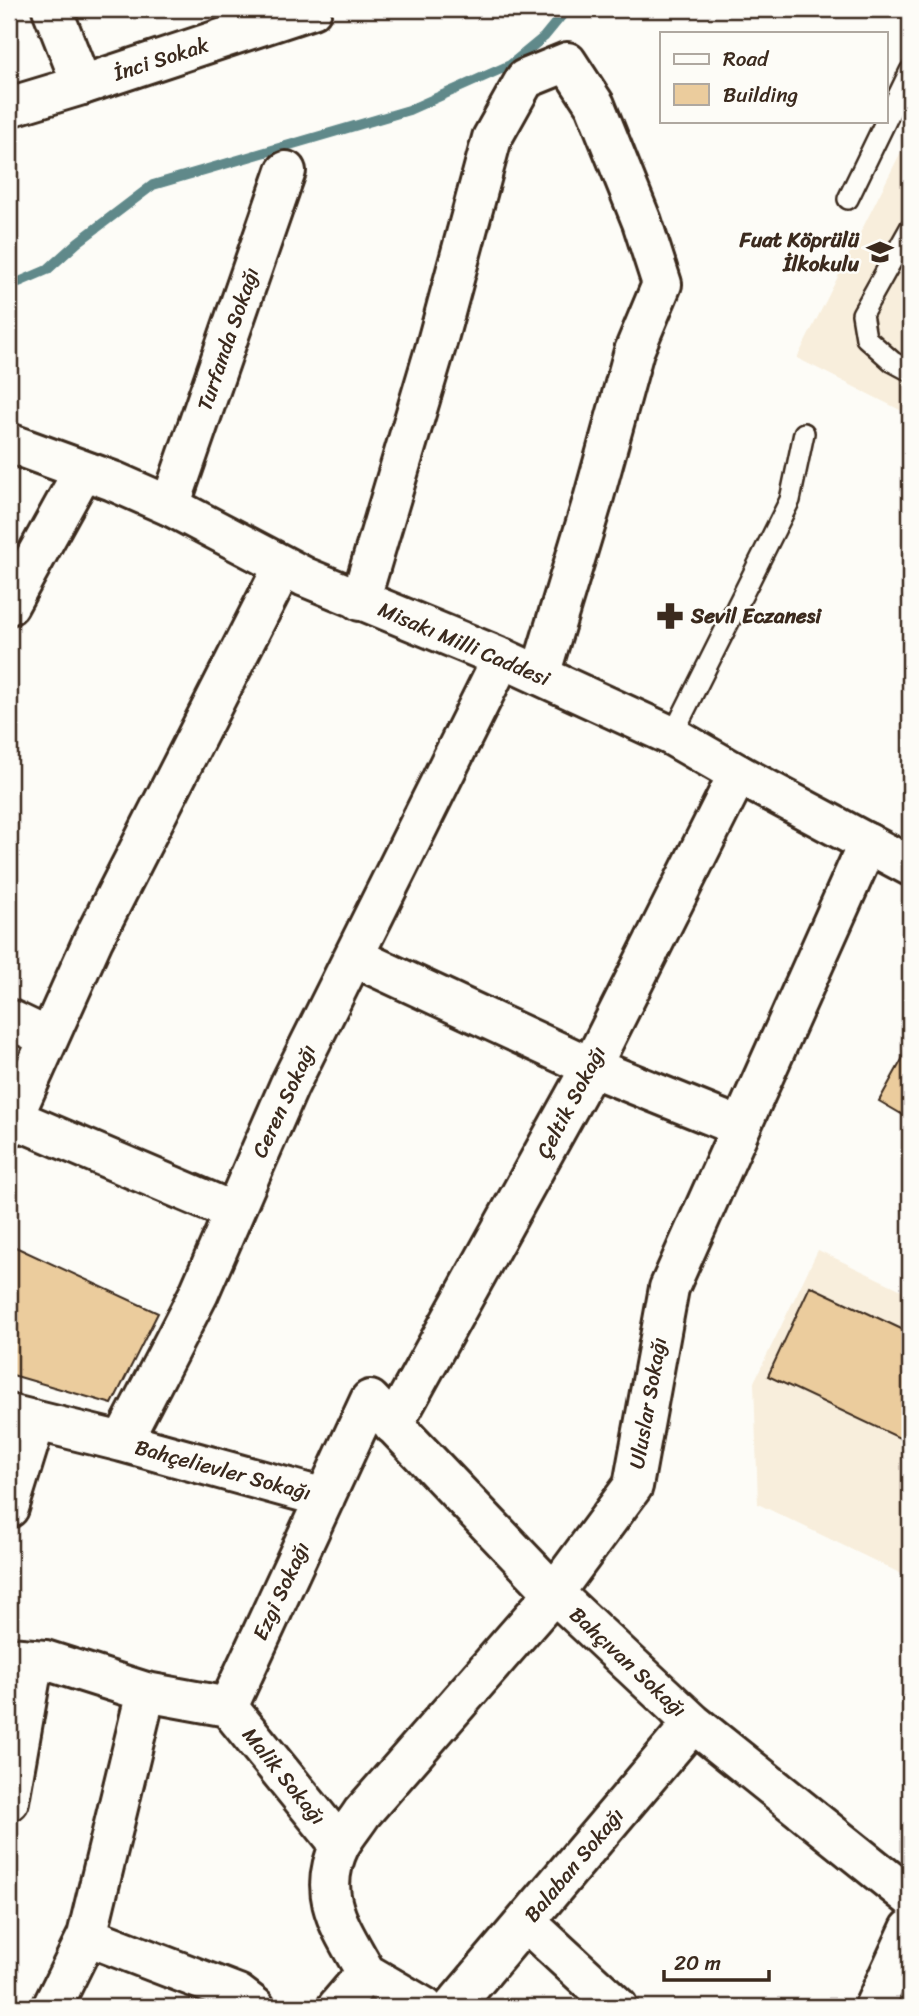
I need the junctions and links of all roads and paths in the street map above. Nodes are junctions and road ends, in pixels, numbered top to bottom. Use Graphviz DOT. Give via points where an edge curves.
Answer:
graph roads {
  1 [pos="52,9"];
  2 [pos="312,9"];
  3 [pos="910,71"];
  4 [pos="82,85"];
  5 [pos="9,107"];
  6 [pos="888,116"];
  7 [pos="885,122"];
  8 [pos="286,171"];
  9 [pos="848,199"];
  10 [pos="910,228"];
  11 [pos="910,371"];
  12 [pos="804,433"];
  13 [pos="9,443"];
  14 [pos="83,471"];
  15 [pos="170,506"];
  16 [pos="283,566"];
  17 [pos="360,601"];
  18 [pos="9,605"];
  19 [pos="502,658"];
  20 [pos="540,675"];
  21 [pos="672,736"];
  22 [pos="738,774"];
  23 [pos="867,843"];
  24 [pos="910,866"];
  25 [pos="354,957"];
  26 [pos="9,1019"];
  27 [pos="49,1038"];
  28 [pos="590,1067"];
  29 [pos="11,1123"];
  30 [pos="740,1127"];
  31 [pos="234,1212"];
  32 [pos="382,1413"];
  33 [pos="22,1418"];
  34 [pos="122,1442"];
  35 [pos="325,1498"];
  36 [pos="9,1508"];
  37 [pos="554,1592"];
  38 [pos="21,1658"];
  39 [pos="146,1692"];
  40 [pos="228,1707"];
  41 [pos="694,1723"];
  42 [pos="9,1801"];
  43 [pos="340,1845"];
  44 [pos="910,1898"];
  45 [pos="526,1922"];
  46 [pos="910,1929"];
  47 [pos="87,1936"];
  48 [pos="366,1973"];
  49 [pos="52,2007"];
  50 [pos="256,2007"];
  51 [pos="337,2007"];
  52 [pos="424,2007"];
  53 [pos="453,2007"];
  54 [pos="618,2007"];
  55 [pos="874,2007"];
  1 -- 4 [label="street"];
  2 -- 4 [label="street, İnci Sokak"];
  3 -- 6 [label="lane"];
  4 -- 5 [label="street, İnci Sokak"];
  7 -- 9 [label="lane"];
  8 -- 15 [label="street, Turfanda Sokağı"];
  10 -- 11 [label="lane" via="862,314 866,338 892,362"];
  12 -- 21 [label="lane" via="790,500"];
  13 -- 14 [label="street, Misakı Milli Caddesi"];
  14 -- 15 [label="street, Misakı Milli Caddesi"];
  14 -- 18 [label="street"];
  15 -- 16 [label="street, Misakı Milli Caddesi"];
  16 -- 17 [label="street, Misakı Milli Caddesi"];
  16 -- 27 [label="street" via="93,940"];
  17 -- 19 [label="street, Misakı Milli Caddesi"];
  17 -- 20 [label="street" via="492,138 525,79 567,62 595,105 662,284 634,351"];
  19 -- 20 [label="street, Misakı Milli Caddesi"];
  19 -- 25 [label="street, Ceren Sokağı"];
  20 -- 21 [label="street, Misakı Milli Caddesi"];
  21 -- 22 [label="street, Misakı Milli Caddesi"];
  22 -- 23 [label="street, Misakı Milli Caddesi"];
  22 -- 28 [label="street, Çeltik Sokağı"];
  23 -- 24 [label="street, Misakı Milli Caddesi"];
  23 -- 30 [label="street, Uluslar Sokağı"];
  25 -- 28 [label="street"];
  25 -- 31 [label="street, Ceren Sokağı" via="289,1086"];
  26 -- 27 [label="street"];
  27 -- 29 [label="street"];
  28 -- 30 [label="street"];
  28 -- 32 [label="street, Çeltik Sokağı"];
  29 -- 31 [label="street"];
  30 -- 37 [label="street, Uluslar Sokağı" via="668,1288 633,1486"];
  31 -- 34 [label="street, Ceren Sokağı" via="199,1293"];
  32 -- 35 [label="street, Ezgi Sokağı"];
  32 -- 37 [label="street, Bahçıvan Sokağı"];
  33 -- 34 [label="street"];
  33 -- 36 [label="street"];
  34 -- 35 [label="street, Bahçelievler Sokağı"];
  35 -- 40 [label="street, Ezgi Sokağı"];
  37 -- 41 [label="street, Bahçıvan Sokağı"];
  37 -- 43 [label="street, Uluslar Sokağı" via="362,1813"];
  38 -- 39 [label="street" via="45,1660"];
  38 -- 42 [label="street"];
  39 -- 40 [label="street"];
  39 -- 47 [label="street"];
  40 -- 43 [label="street, Malik Sokağı"];
  41 -- 44 [label="street, Bahçıvan Sokağı"];
  41 -- 45 [label="street, Balaban Sokağı"];
  43 -- 48 [label="street, Uluslar Sokağı" via="329,1880 334,1916"];
  45 -- 53 [label="street, Balaban Sokağı"];
  45 -- 54 [label="street"];
  46 -- 55 [label="street"];
  47 -- 49 [label="street"];
  47 -- 50 [label="street" via="238,1994"];
  48 -- 51 [label="street"];
  48 -- 52 [label="street"];
}
